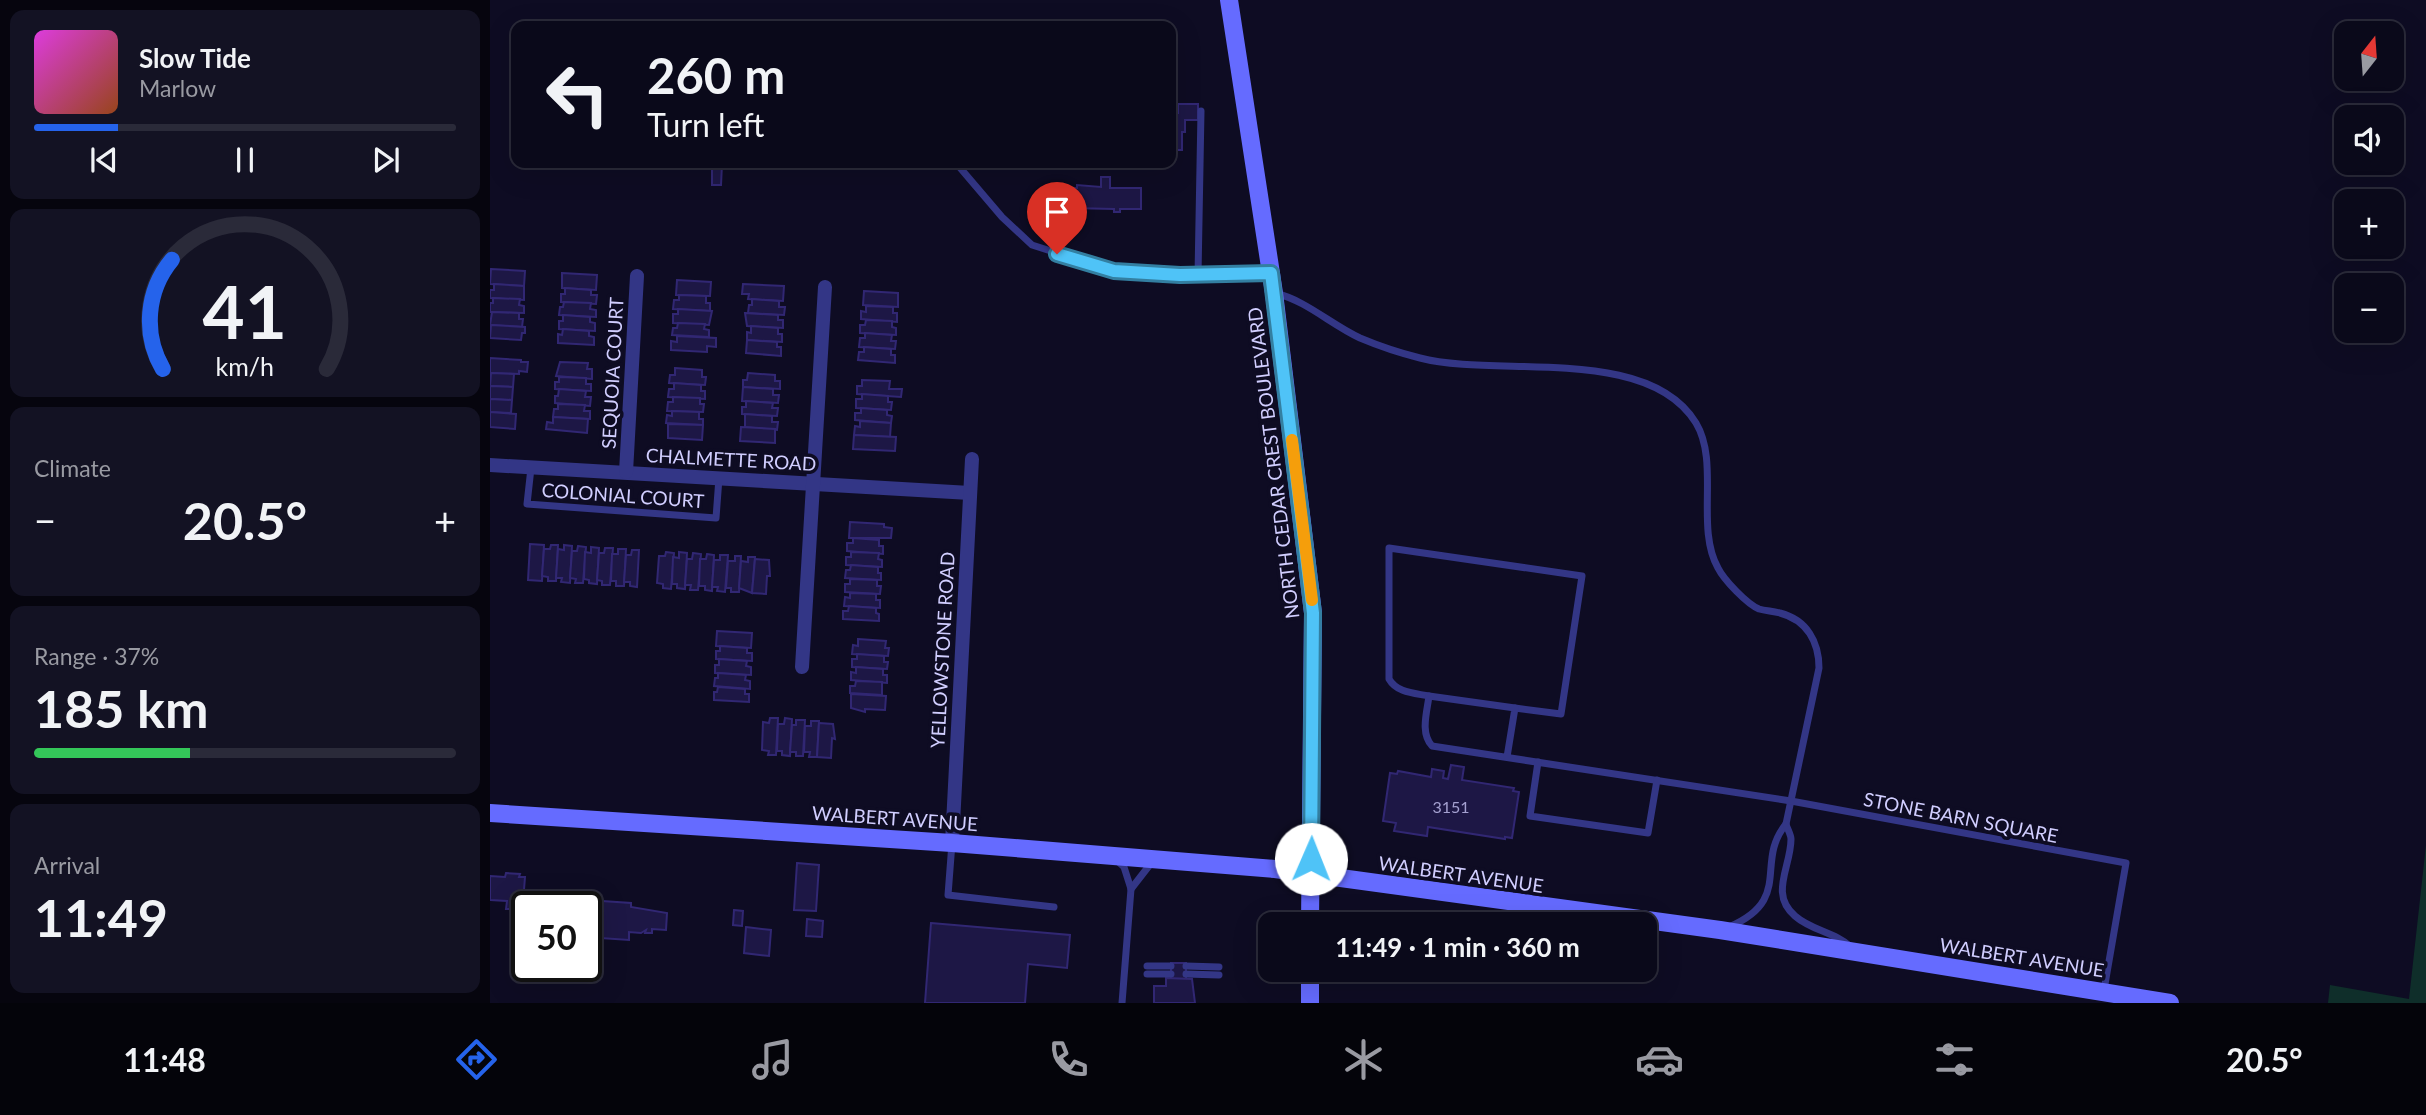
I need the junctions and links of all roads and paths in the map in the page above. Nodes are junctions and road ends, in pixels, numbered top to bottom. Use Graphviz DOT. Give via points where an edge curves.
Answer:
graph roads {
  1 [pos="1228,0"];
  2 [pos="1201,111"];
  3 [pos="960,168"];
  4 [pos="1271,273"];
  5 [pos="1198,275"];
  6 [pos="637,276"];
  7 [pos="825,287"];
  8 [pos="1275,293"];
  9 [pos="972,459"];
  10 [pos="490,465"];
  11 [pos="531,467"];
  12 [pos="626,472"];
  13 [pos="719,478"];
  14 [pos="812,483"];
  15 [pos="970,493"];
  16 [pos="802,667"];
  17 [pos="1429,696"];
  18 [pos="1514,708"];
  19 [pos="1507,757"];
  20 [pos="1538,762"];
  21 [pos="1657,780"];
  22 [pos="1791,801"];
  23 [pos="490,813"];
  24 [pos="1786,824"];
  25 [pos="952,843"];
  26 [pos="1107,855"];
  27 [pos="1156,858"];
  28 [pos="1311,874"];
  29 [pos="1131,888"];
  30 [pos="1054,907"];
  31 [pos="1310,912"];
  32 [pos="1720,930"];
  33 [pos="1856,952"];
  34 [pos="1147,970"];
  35 [pos="1171,970"];
  36 [pos="1186,970"];
  37 [pos="1219,971"];
  38 [pos="1310,982"];
  39 [pos="2102,997"];
  40 [pos="1122,1003"];
  41 [pos="1310,1003"];
  42 [pos="2170,1003"];
  1 -- 4 [label="main road, NORTH CEDAR CREST BOULEVARD"];
  2 -- 5 [label="lane"];
  3 -- 5 [label="lane" via="1002,218 1032,244 1114,271"];
  4 -- 5 [label="lane"];
  4 -- 8 [label="main road, NORTH CEDAR CREST BOULEVARD"];
  6 -- 12 [label="street, SEQUOIA COURT"];
  7 -- 14 [label="street"];
  8 -- 22 [label="lane" via="1302,303 1359,337 1423,359 1592,371 1652,386 1685,408 1703,439 1709,527 1717,568 1758,608 1784,613 1809,630 1819,650"];
  8 -- 28 [label="main road, NORTH CEDAR CREST BOULEVARD" via="1313,613"];
  9 -- 15 [label="street, YELLOWSTONE ROAD"];
  10 -- 11 [label="street, CHALMETTE ROAD"];
  11 -- 12 [label="street, CHALMETTE ROAD"];
  11 -- 13 [label="lane, COLONIAL COURT" via="527,505 716,517"];
  12 -- 13 [label="street, CHALMETTE ROAD"];
  13 -- 14 [label="street, CHALMETTE ROAD"];
  14 -- 15 [label="street, CHALMETTE ROAD"];
  14 -- 16 [label="street"];
  15 -- 25 [label="street, YELLOWSTONE ROAD"];
  17 -- 18 [label="lane"];
  17 -- 18 [label="lane" via="1401,690 1389,678 1389,548 1583,576 1561,714"];
  17 -- 19 [label="lane, STONE BARN SQUARE" via="1425,729 1432,746"];
  18 -- 19 [label="lane"];
  19 -- 20 [label="lane, STONE BARN SQUARE"];
  20 -- 21 [label="lane, STONE BARN SQUARE"];
  20 -- 21 [label="lane" via="1530,816 1647,834"];
  21 -- 22 [label="lane, STONE BARN SQUARE"];
  22 -- 24 [label="lane"];
  22 -- 39 [label="lane, STONE BARN SQUARE" via="2126,863"];
  23 -- 25 [label="main road, WALBERT AVENUE"];
  24 -- 32 [label="lane" via="1776,835 1762,904 1752,915"];
  24 -- 33 [label="lane" via="1791,839 1782,888 1784,904 1806,924 1843,939"];
  25 -- 26 [label="main road, WALBERT AVENUE"];
  25 -- 30 [label="lane" via="948,895"];
  26 -- 27 [label="main road, WALBERT AVENUE"];
  26 -- 29 [label="lane" via="1124,867"];
  27 -- 28 [label="main road, WALBERT AVENUE"];
  27 -- 29 [label="lane"];
  28 -- 31 [label="main road, NORTH CEDAR CREST BOULEVARD"];
  28 -- 32 [label="main road, WALBERT AVENUE"];
  29 -- 40 [label="lane"];
  32 -- 33 [label="main road, WALBERT AVENUE"];
  33 -- 39 [label="main road, WALBERT AVENUE"];
  34 -- 35 [label="lane"];
  36 -- 37 [label="lane"];
  38 -- 41 [label="main road"];
  39 -- 42 [label="main road, WALBERT AVENUE"];
}
